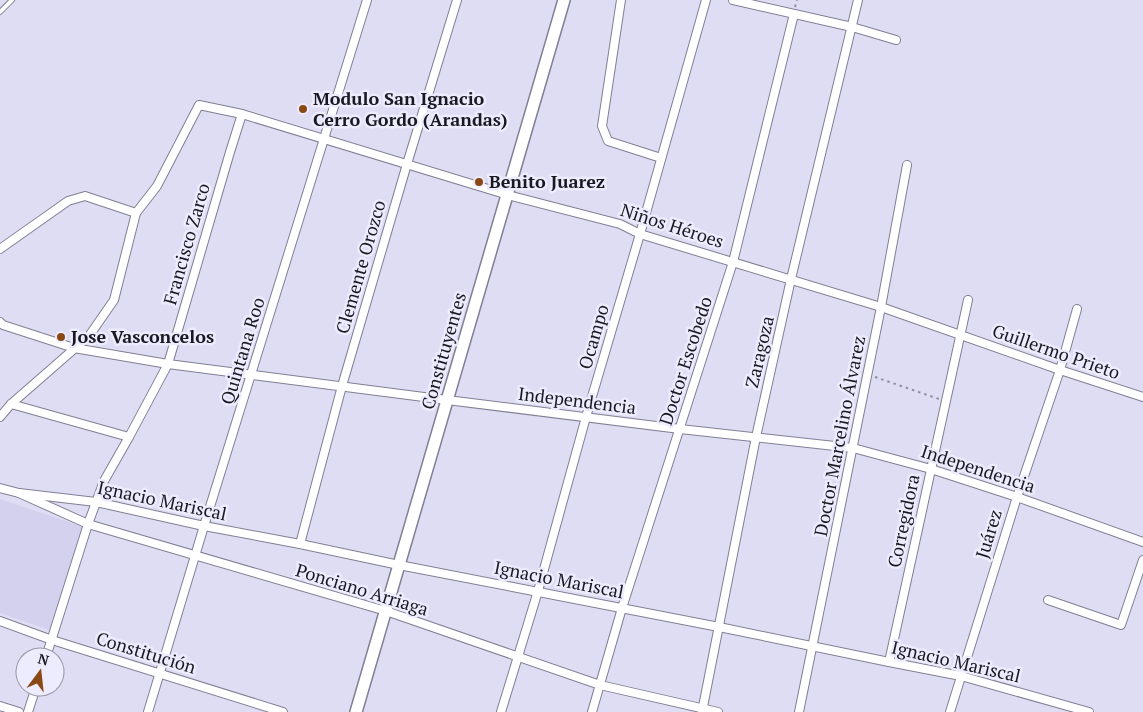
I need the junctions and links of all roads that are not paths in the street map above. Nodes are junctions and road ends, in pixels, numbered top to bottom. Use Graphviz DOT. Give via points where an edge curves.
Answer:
graph roads {
  1 [pos="12,0"];
  2 [pos="367,0"];
  3 [pos="456,0"];
  4 [pos="564,0"];
  5 [pos="621,0"];
  6 [pos="706,0"];
  7 [pos="733,0"];
  8 [pos="858,0"];
  9 [pos="0,12"];
  10 [pos="794,14"];
  11 [pos="852,27"];
  12 [pos="896,40"];
  13 [pos="242,114"];
  14 [pos="324,139"];
  15 [pos="661,158"];
  16 [pos="407,164"];
  17 [pos="907,165"];
  18 [pos="508,195"];
  19 [pos="136,213"];
  20 [pos="640,234"];
  21 [pos="0,249"];
  22 [pos="733,262"];
  23 [pos="791,279"];
  24 [pos="968,300"];
  25 [pos="882,307"];
  26 [pos="1077,309"];
  27 [pos="1,325"];
  28 [pos="961,335"];
  29 [pos="74,348"];
  30 [pos="168,364"];
  31 [pos="1060,370"];
  32 [pos="251,375"];
  33 [pos="342,386"];
  34 [pos="1143,397"];
  35 [pos="447,400"];
  36 [pos="11,404"];
  37 [pos="586,417"];
  38 [pos="0,418"];
  39 [pos="680,429"];
  40 [pos="129,437"];
  41 [pos="756,437"];
  42 [pos="853,448"];
  43 [pos="931,469"];
  44 [pos="0,488"];
  45 [pos="19,493"];
  46 [pos="1017,497"];
  47 [pos="96,502"];
  48 [pos="88,524"];
  49 [pos="204,526"];
  50 [pos="1143,542"];
  51 [pos="300,544"];
  52 [pos="196,556"];
  53 [pos="1143,560"];
  54 [pos="399,565"];
  55 [pos="538,591"];
  56 [pos="1048,600"];
  57 [pos="622,608"];
  58 [pos="386,611"];
  59 [pos="0,621"];
  60 [pos="719,627"];
  61 [pos="52,640"];
  62 [pos="813,646"];
  63 [pos="50,647"];
  64 [pos="518,657"];
  65 [pos="889,662"];
  66 [pos="159,673"];
  67 [pos="961,676"];
  68 [pos="600,685"];
  69 [pos="33,697"];
  70 [pos="0,706"];
  71 [pos="702,710"];
  72 [pos="18,712"];
  73 [pos="28,712"];
  74 [pos="148,712"];
  75 [pos="283,712"];
  76 [pos="356,712"];
  77 [pos="501,712"];
  78 [pos="592,712"];
  79 [pos="718,712"];
  80 [pos="799,712"];
  81 [pos="950,712"];
  82 [pos="1089,712"];
  1 -- 9 [label="lane"];
  2 -- 14 [label="street, Quintana Roo"];
  3 -- 16 [label="street, Clemente Orozco"];
  4 -- 18 [label="street, Constituyentes"];
  5 -- 15 [label="street" via="602,126 608,141"];
  6 -- 15 [label="street, Ocampo"];
  7 -- 10 [label="street"];
  8 -- 11 [label="street, Zaragoza"];
  10 -- 11 [label="street"];
  10 -- 22 [label="street, Doctor Escobedo"];
  11 -- 12 [label="street"];
  11 -- 23 [label="street, Zaragoza"];
  13 -- 14 [label="street, Niños Héroes"];
  13 -- 19 [label="street, Niños Héroes" via="199,105 157,186"];
  13 -- 30 [label="street, Francisco Zarco"];
  14 -- 16 [label="street, Niños Héroes"];
  14 -- 32 [label="street, Quintana Roo"];
  15 -- 20 [label="street, Ocampo"];
  16 -- 18 [label="street, Niños Héroes"];
  16 -- 33 [label="street, Clemente Orozco"];
  17 -- 25 [label="street, Doctor Marcelino Álvarez"];
  18 -- 20 [label="street, Niños Héroes" via="620,224"];
  18 -- 35 [label="street, Constituyentes"];
  19 -- 21 [label="street" via="85,196 68,201"];
  19 -- 29 [label="street" via="114,300 89,336"];
  20 -- 22 [label="street, Niños Héroes"];
  20 -- 37 [label="street, Ocampo"];
  22 -- 23 [label="street, Niños Héroes"];
  22 -- 39 [label="street, Doctor Escobedo"];
  23 -- 25 [label="street, Niños Héroes"];
  23 -- 41 [label="street, Zaragoza"];
  24 -- 28 [label="street, Corregidora"];
  25 -- 28 [label="street, Niños Héroes"];
  25 -- 42 [label="street, Doctor Marcelino Álvarez"];
  26 -- 31 [label="street, Juárez"];
  27 -- 29 [label="street, Independencia"];
  28 -- 31 [label="street, Guillermo Prieto"];
  28 -- 43 [label="street, Corregidora"];
  29 -- 30 [label="street, Independencia"];
  29 -- 36 [label="street"];
  30 -- 32 [label="street, Independencia"];
  30 -- 40 [label="street, Francisco Zarco"];
  31 -- 34 [label="street, Guillermo Prieto"];
  31 -- 46 [label="street, Juárez"];
  32 -- 33 [label="street, Independencia"];
  32 -- 49 [label="street, Quintana Roo"];
  33 -- 35 [label="street, Independencia"];
  33 -- 51 [label="street, Clemente Orozco"];
  35 -- 37 [label="street, Independencia"];
  35 -- 54 [label="street, Constituyentes"];
  36 -- 38 [label="street"];
  36 -- 40 [label="street"];
  37 -- 39 [label="street, Independencia"];
  37 -- 55 [label="street, Ocampo"];
  39 -- 41 [label="street, Independencia"];
  39 -- 57 [label="street, Doctor Escobedo"];
  40 -- 47 [label="street, Francisco Zarco"];
  41 -- 42 [label="street, Independencia"];
  41 -- 60 [label="street, Zaragoza"];
  42 -- 43 [label="street, Independencia"];
  42 -- 62 [label="street, Doctor Marcelino Álvarez"];
  43 -- 46 [label="street, Independencia"];
  43 -- 65 [label="street, Corregidora"];
  44 -- 45 [label="street, Ponciano Arriaga"];
  45 -- 47 [label="street, Ignacio Mariscal"];
  45 -- 48 [label="street, Ponciano Arriaga"];
  46 -- 50 [label="street, Independencia"];
  46 -- 67 [label="street, Juárez"];
  47 -- 48 [label="street, Francisco Zarco"];
  47 -- 49 [label="street, Ignacio Mariscal"];
  48 -- 52 [label="street, Ponciano Arriaga"];
  48 -- 61 [label="street, Francisco Zarco"];
  49 -- 51 [label="street, Ignacio Mariscal"];
  49 -- 52 [label="street, Quintana Roo"];
  51 -- 54 [label="street, Ignacio Mariscal"];
  52 -- 58 [label="street, Ponciano Arriaga"];
  52 -- 66 [label="street, Quintana Roo"];
  53 -- 56 [label="street" via="1121,625"];
  54 -- 55 [label="street, Ignacio Mariscal"];
  54 -- 58 [label="street, Constituyentes"];
  55 -- 57 [label="street, Ignacio Mariscal"];
  55 -- 64 [label="street, Ocampo"];
  57 -- 60 [label="street, Ignacio Mariscal"];
  57 -- 68 [label="street, Doctor Escobedo"];
  58 -- 64 [label="street, Ponciano Arriaga"];
  58 -- 76 [label="street, Constituyentes"];
  59 -- 61 [label="street, Constitución"];
  60 -- 62 [label="street, Ignacio Mariscal"];
  60 -- 71 [label="street, Zaragoza"];
  61 -- 63 [label="street, Francisco Zarco"];
  61 -- 66 [label="street, Constitución"];
  62 -- 65 [label="street, Ignacio Mariscal"];
  62 -- 80 [label="street, Doctor Marcelino Álvarez"];
  64 -- 68 [label="street, Ponciano Arriaga"];
  64 -- 77 [label="street, Ocampo"];
  65 -- 67 [label="street, Ignacio Mariscal"];
  66 -- 74 [label="street, Quintana Roo"];
  66 -- 75 [label="street, Constitución"];
  67 -- 81 [label="street, Juárez"];
  67 -- 82 [label="street, Ignacio Mariscal"];
  68 -- 71 [label="street, Ponciano Arriaga"];
  68 -- 78 [label="street, Doctor Escobedo"];
  69 -- 73 [label="street"];
  70 -- 72 [label="street"];
  71 -- 79 [label="street, Ponciano Arriaga"];
}
